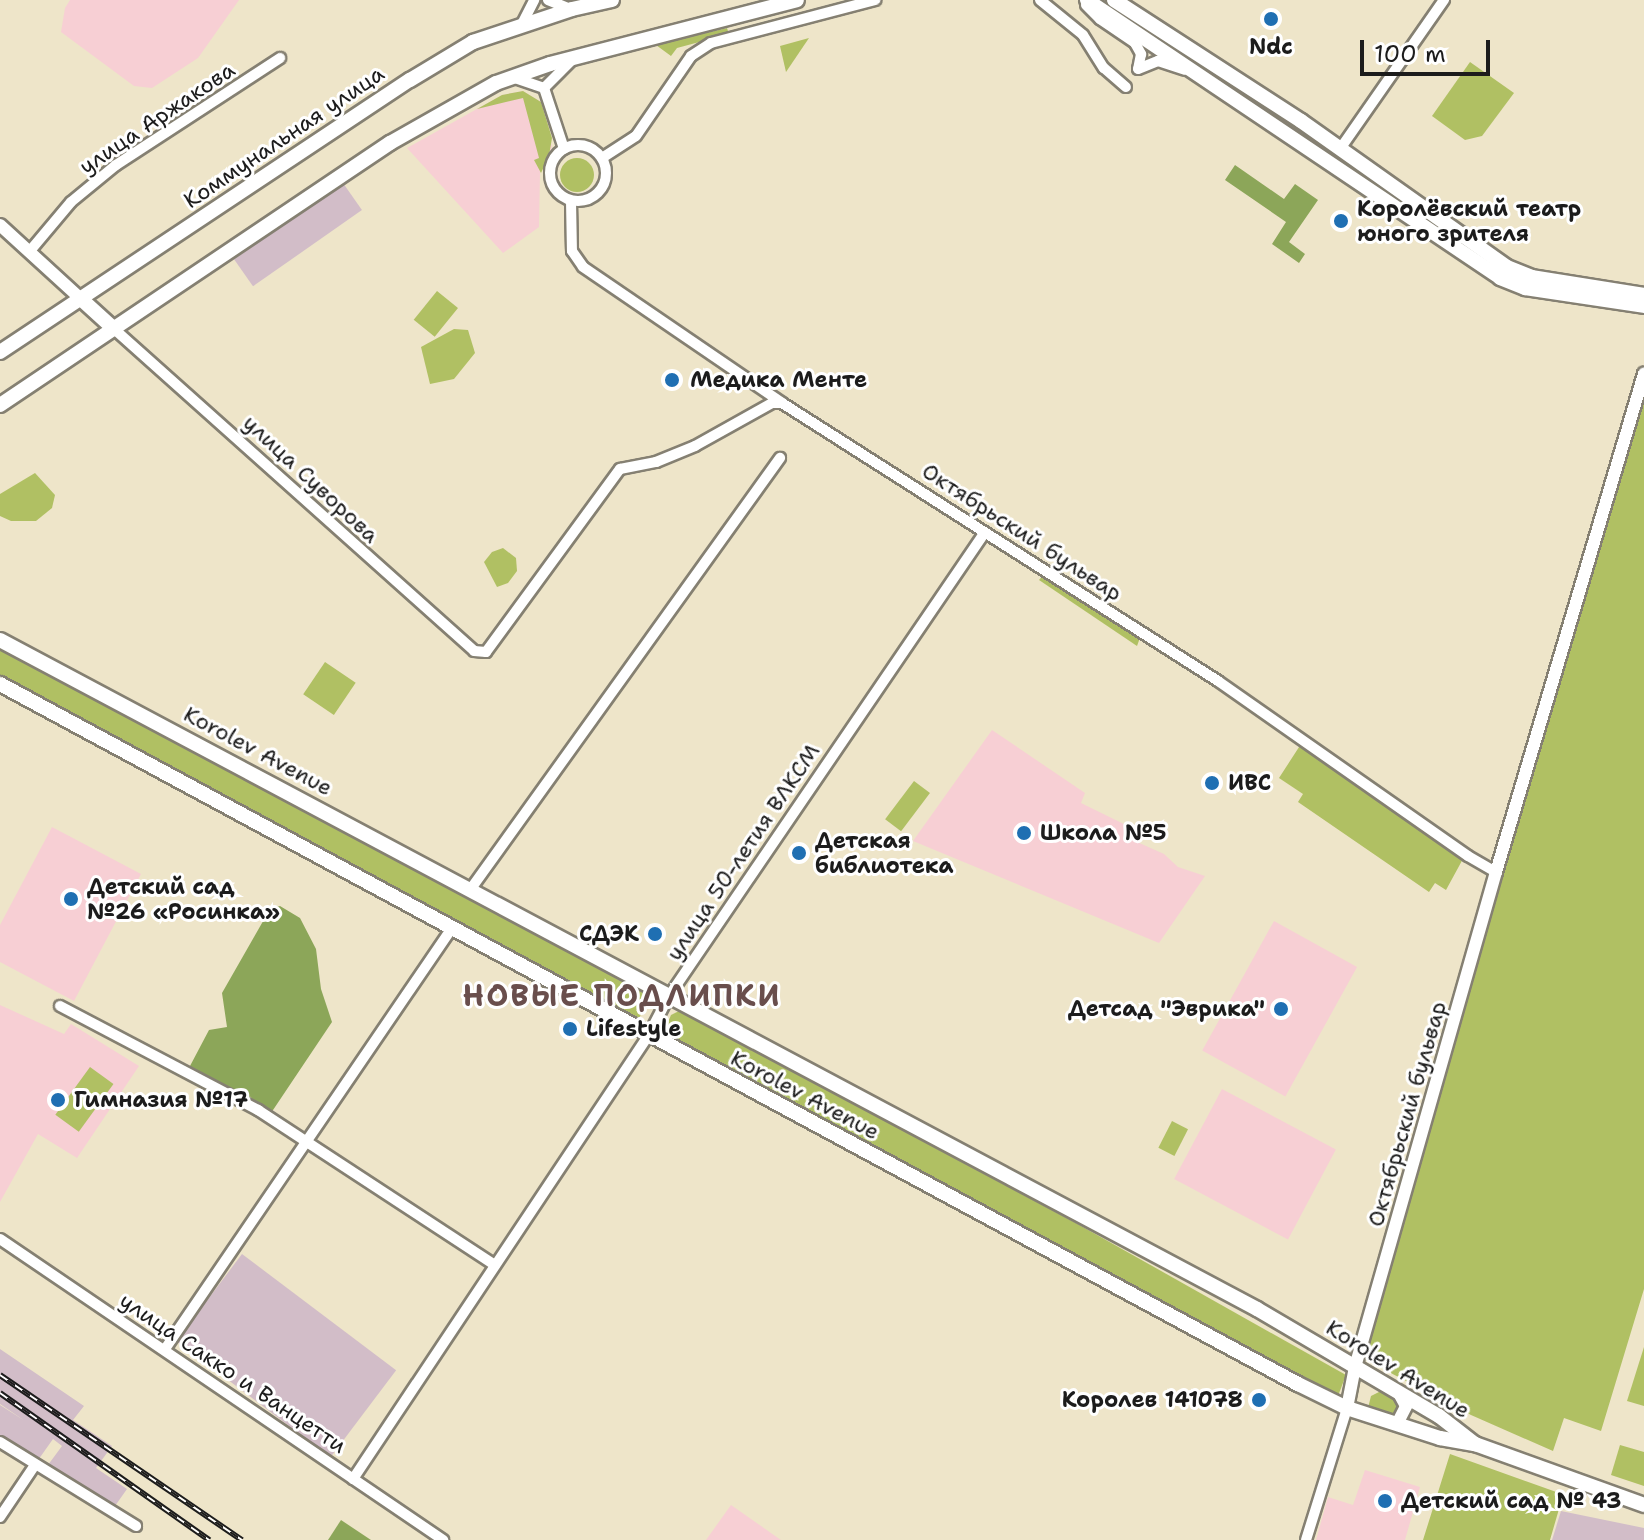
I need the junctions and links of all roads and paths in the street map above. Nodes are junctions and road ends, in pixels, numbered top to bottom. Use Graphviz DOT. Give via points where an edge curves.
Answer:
graph roads {
  1 [pos="534,0"];
  2 [pos="548,0"];
  3 [pos="612,0"];
  4 [pos="797,0"];
  5 [pos="875,0"];
  6 [pos="1040,0"];
  7 [pos="1085,0"];
  8 [pos="1114,0"];
  9 [pos="1444,0"];
  10 [pos="572,9"];
  11 [pos="522,24"];
  12 [pos="575,57"];
  13 [pos="280,58"];
  14 [pos="1201,76"];
  15 [pos="512,77"];
  16 [pos="1126,87"];
  17 [pos="544,88"];
  18 [pos="564,149"];
  19 [pos="1336,156"];
  20 [pos="602,158"];
  21 [pos="571,201"];
  22 [pos="0,225"];
  23 [pos="29,252"];
  24 [pos="1644,295"];
  25 [pos="80,298"];
  26 [pos="1644,306"];
  27 [pos="113,328"];
  28 [pos="0,352"];
  29 [pos="1644,374"];
  30 [pos="782,403"];
  31 [pos="0,405"];
  32 [pos="780,458"];
  33 [pos="985,532"];
  34 [pos="0,640"];
  35 [pos="0,684"];
  36 [pos="1496,872"];
  37 [pos="470,890"];
  38 [pos="452,928"];
  39 [pos="669,996"];
  40 [pos="60,1006"];
  41 [pos="648,1036"];
  42 [pos="305,1141"];
  43 [pos="0,1239"];
  44 [pos="495,1265"];
  45 [pos="165,1349"];
  46 [pos="1355,1367"];
  47 [pos="1400,1395"];
  48 [pos="1347,1408"];
  49 [pos="1397,1424"];
  50 [pos="0,1442"];
  51 [pos="1478,1445"];
  52 [pos="35,1465"];
  53 [pos="353,1479"];
  54 [pos="1644,1505"];
  55 [pos="0,1517"];
  56 [pos="136,1526"];
  57 [pos="443,1540"];
  58 [pos="1306,1540"];
  1 -- 11 [label="street"];
  2 -- 10 [label="street"];
  3 -- 10 [label="main road, Коммунальная улица"];
  4 -- 12 [label="main road"];
  5 -- 20 [label="street" via="711,43 691,56 636,136"];
  6 -- 16 [label="street" via="1083,35 1104,68"];
  7 -- 14 [label="main road"];
  7 -- 14 [label="street" via="1100,19 1135,43 1141,54 1138,69 1158,61"];
  8 -- 19 [label="main road"];
  9 -- 19 [label="street"];
  10 -- 11 [label="main road, Коммунальная улица"];
  11 -- 25 [label="main road, Коммунальная улица" via="473,42 410,80"];
  12 -- 15 [label="main road"];
  12 -- 17 [label="street"];
  13 -- 23 [label="street, улица Аржакова" via="116,165 71,202"];
  14 -- 19 [label="main road"];
  15 -- 17 [label="street"];
  15 -- 27 [label="main road" via="401,136"];
  17 -- 18 [label="street"];
  18 -- 20 [label="street" via="589,147"];
  18 -- 21 [label="street" via="556,156 551,177"];
  19 -- 24 [label="main road" via="1520,274"];
  19 -- 26 [label="main road" via="1512,284"];
  20 -- 21 [label="street" via="602,188 593,197"];
  21 -- 30 [label="street, Октябрьский бульвар" via="572,251 583,267"];
  22 -- 23 [label="street"];
  23 -- 25 [label="street"];
  25 -- 27 [label="main road"];
  25 -- 28 [label="main road, Коммунальная улица"];
  27 -- 30 [label="street, улица Суворова" via="474,651 486,652 620,469 656,462 772,403"];
  27 -- 31 [label="main road"];
  29 -- 36 [label="street, Октябрьский бульвар"];
  30 -- 33 [label="street, Октябрьский бульвар"];
  32 -- 37 [label="street"];
  33 -- 36 [label="street, Октябрьский бульвар" via="1218,681"];
  33 -- 39 [label="street, улица 50-летия ВЛКСМ"];
  34 -- 37 [label="main road, Korolev Avenue"];
  35 -- 38 [label="main road, Korolev Avenue"];
  36 -- 46 [label="street, Октябрьский бульвар"];
  37 -- 39 [label="main road, Korolev Avenue"];
  38 -- 41 [label="main road, Korolev Avenue"];
  38 -- 42 [label="street"];
  39 -- 41 [label="street, улица 50-летия ВЛКСМ"];
  39 -- 46 [label="main road, Korolev Avenue" via="1173,1263"];
  40 -- 42 [label="street" via="258,1110"];
  41 -- 44 [label="street, улица 50-летия ВЛКСМ"];
  41 -- 48 [label="main road, Korolev Avenue"];
  42 -- 44 [label="street"];
  42 -- 45 [label="street"];
  43 -- 45 [label="street, улица Сакко и Ванцетти"];
  44 -- 53 [label="street, улица 50-летия ВЛКСМ"];
  45 -- 53 [label="street, улица Сакко и Ванцетти"];
  46 -- 47 [label="main road, Korolev Avenue"];
  46 -- 48 [label="street, Октябрьский бульвар"];
  47 -- 49 [label="street" via="1406,1406"];
  47 -- 51 [label="main road, Korolev Avenue"];
  48 -- 49 [label="main road, Korolev Avenue"];
  48 -- 58 [label="street"];
  49 -- 51 [label="main road, Korolev Avenue"];
  50 -- 52 [label="street"];
  51 -- 54 [label="main road"];
  52 -- 55 [label="street"];
  52 -- 56 [label="street"];
  53 -- 57 [label="street, улица Сакко и Ванцетти"];
}
